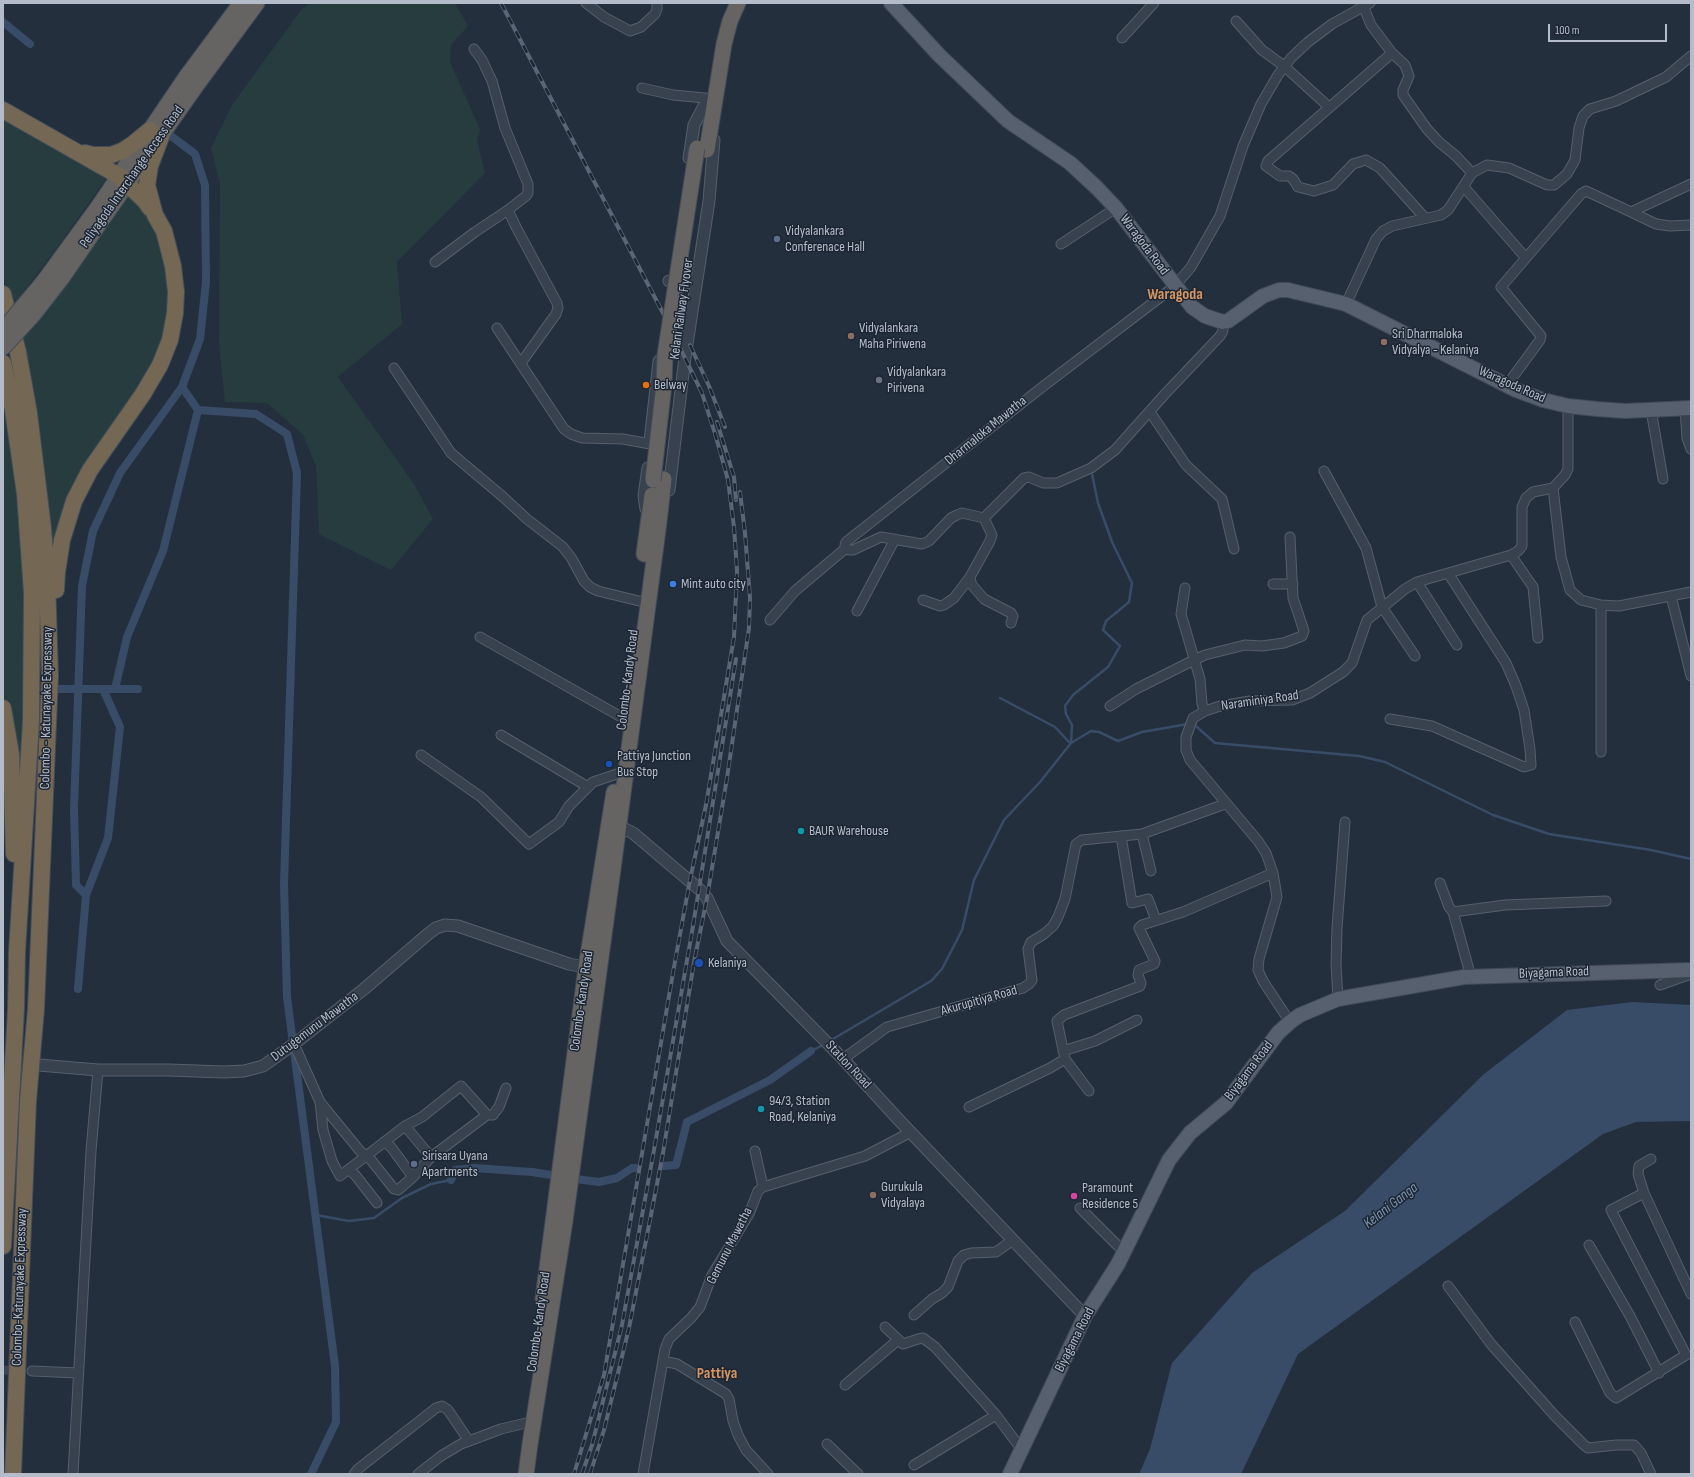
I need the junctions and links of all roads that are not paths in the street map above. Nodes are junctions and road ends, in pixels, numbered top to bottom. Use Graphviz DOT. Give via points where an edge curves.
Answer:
graph roads {
  1 [pos="241,3"];
  2 [pos="257,3"];
  3 [pos="586,3"];
  4 [pos="657,3"];
  5 [pos="728,3"];
  6 [pos="738,3"];
  7 [pos="892,3"];
  8 [pos="1154,3"];
  9 [pos="1365,4"];
  10 [pos="1236,21"];
  11 [pos="1122,38"];
  12 [pos="474,49"];
  13 [pos="1392,53"];
  14 [pos="1691,56"];
  15 [pos="1284,66"];
  16 [pos="642,88"];
  17 [pos="709,98"];
  18 [pos="1329,107"];
  19 [pos="4,111"];
  20 [pos="155,133"];
  21 [pos="66,147"];
  22 [pos="702,149"];
  23 [pos="1472,173"];
  24 [pos="124,180"];
  25 [pos="1691,184"];
  26 [pos="1464,186"];
  27 [pos="1116,208"];
  28 [pos="102,210"];
  29 [pos="508,210"];
  30 [pos="1631,212"];
  31 [pos="154,215"];
  32 [pos="1425,218"];
  33 [pos="1691,225"];
  34 [pos="1061,244"];
  35 [pos="1525,257"];
  36 [pos="435,262"];
  37 [pos="669,280"];
  38 [pos="696,283"];
  39 [pos="1175,286"];
  40 [pos="3,294"];
  41 [pos="1346,304"];
  42 [pos="1223,322"];
  43 [pos="497,328"];
  44 [pos="3,330"];
  45 [pos="3,348"];
  46 [pos="3,363"];
  47 [pos="521,363"];
  48 [pos="394,368"];
  49 [pos="1507,385"];
  50 [pos="654,402"];
  51 [pos="678,404"];
  52 [pos="1568,406"];
  53 [pos="1688,409"];
  54 [pos="1651,410"];
  55 [pos="1150,412"];
  56 [pos="650,444"];
  57 [pos="1691,449"];
  58 [pos="1324,471"];
  59 [pos="1663,479"];
  60 [pos="1553,488"];
  61 [pos="984,518"];
  62 [pos="653,529"];
  63 [pos="1290,537"];
  64 [pos="895,539"];
  65 [pos="846,548"];
  66 [pos="1234,549"];
  67 [pos="1511,555"];
  68 [pos="1448,573"];
  69 [pos="970,577"];
  70 [pos="1417,582"];
  71 [pos="1273,584"];
  72 [pos="1293,584"];
  73 [pos="1185,588"];
  74 [pos="1691,592"];
  75 [pos="1671,596"];
  76 [pos="923,600"];
  77 [pos="639,601"];
  78 [pos="1601,605"];
  79 [pos="1382,607"];
  80 [pos="857,611"];
  81 [pos="770,620"];
  82 [pos="1011,623"];
  83 [pos="480,637"];
  84 [pos="1538,638"];
  85 [pos="1457,645"];
  86 [pos="1415,656"];
  87 [pos="1194,660"];
  88 [pos="50,676"];
  89 [pos="1691,676"];
  90 [pos="1110,706"];
  91 [pos="3,708"];
  92 [pos="1205,711"];
  93 [pos="623,718"];
  94 [pos="1390,719"];
  95 [pos="501,735"];
  96 [pos="1601,752"];
  97 [pos="421,755"];
  98 [pos="617,774"];
  99 [pos="588,787"];
  100 [pos="1225,804"];
  101 [pos="1345,822"];
  102 [pos="614,824"];
  103 [pos="1142,834"];
  104 [pos="1121,836"];
  105 [pos="1151,871"];
  106 [pos="1273,873"];
  107 [pos="1440,883"];
  108 [pos="1606,901"];
  109 [pos="1453,912"];
  110 [pos="1156,920"];
  111 [pos="17,952"];
  112 [pos="592,969"];
  113 [pos="1691,970"];
  114 [pos="1691,974"];
  115 [pos="1470,977"];
  116 [pos="1660,985"];
  117 [pos="1338,999"];
  118 [pos="1136,1020"];
  119 [pos="1290,1022"];
  120 [pos="294,1044"];
  121 [pos="1064,1055"];
  122 [pos="843,1059"];
  123 [pos="3,1062"];
  124 [pos="98,1070"];
  125 [pos="506,1088"];
  126 [pos="1089,1091"];
  127 [pos="11,1099"];
  128 [pos="28,1101"];
  129 [pos="320,1102"];
  130 [pos="969,1107"];
  131 [pos="487,1115"];
  132 [pos="405,1126"];
  133 [pos="911,1132"];
  134 [pos="384,1142"];
  135 [pos="755,1152"];
  136 [pos="366,1156"];
  137 [pos="431,1157"];
  138 [pos="1651,1159"];
  139 [pos="349,1169"];
  140 [pos="413,1177"];
  141 [pos="763,1187"];
  142 [pos="1644,1193"];
  143 [pos="377,1203"];
  144 [pos="1080,1208"];
  145 [pos="1013,1240"];
  146 [pos="1590,1245"];
  147 [pos="3,1246"];
  148 [pos="1124,1252"];
  149 [pos="1448,1286"];
  150 [pos="1691,1294"];
  151 [pos="914,1315"];
  152 [pos="1085,1316"];
  153 [pos="1575,1322"];
  154 [pos="885,1327"];
  155 [pos="898,1340"];
  156 [pos="663,1361"];
  157 [pos="32,1371"];
  158 [pos="78,1373"];
  159 [pos="1659,1373"];
  160 [pos="845,1385"];
  161 [pos="996,1416"];
  162 [pos="526,1424"];
  163 [pos="469,1441"];
  164 [pos="827,1444"];
  165 [pos="1022,1450"];
  166 [pos="914,1465"];
  167 [pos="13,1474"];
  168 [pos="73,1474"];
  169 [pos="354,1474"];
  170 [pos="418,1474"];
  171 [pos="516,1474"];
  172 [pos="526,1474"];
  173 [pos="643,1474"];
  174 [pos="768,1474"];
  175 [pos="858,1474"];
  176 [pos="1010,1474"];
  177 [pos="1651,1474"];
  1 -- 20 [label="highway, Peliyagoda Interchange Access Road" via="186,77"];
  2 -- 20 [label="highway, Peliyagoda Interchange Access Road"];
  3 -- 4 [label="street" via="604,17 630,31 641,27 655,14"];
  5 -- 17 [label="highway" via="716,39"];
  6 -- 17 [label="highway" via="730,21"];
  7 -- 27 [label="main road, Waragoda Road" via="939,55 1008,121 1070,163"];
  8 -- 11 [label="street"];
  9 -- 13 [label="street" via="1371,25"];
  9 -- 15 [label="street" via="1308,42"];
  10 -- 15 [label="street" via="1262,50"];
  12 -- 29 [label="street" via="492,82 505,128 528,184 526,196"];
  13 -- 18 [label="street"];
  13 -- 23 [label="street" via="1405,65 1409,76 1403,95 1438,142"];
  14 -- 23 [label="street" via="1666,77 1616,101 1590,109 1583,116 1579,128 1575,160 1567,174 1554,185 1547,185 1521,172 1498,166 1486,165"];
  15 -- 18 [label="street"];
  15 -- 39 [label="street" via="1261,104 1243,146 1220,216 1191,267"];
  16 -- 17 [label="street" via="673,95"];
  17 -- 22 [label="highway, Kelani Railway Flyover"];
  17 -- 22 [label="highway, Kelani Railway Flyover"];
  17 -- 37 [label="street" via="694,126"];
  17 -- 38 [label="street" via="718,108 709,201"];
  18 -- 32 [label="street" via="1268,161 1266,166 1280,176 1293,179 1298,186 1314,191 1333,184 1353,164 1366,160 1380,168"];
  19 -- 21 [label="highway"];
  20 -- 21 [label="highway" via="111,155 93,155"];
  20 -- 24 [label="highway, Peliyagoda Interchange Access Road"];
  20 -- 31 [label="highway" via="147,178"];
  21 -- 24 [label="highway"];
  22 -- 62 [label="highway, Kelani Railway Flyover, bridge" via="666,347"];
  23 -- 26 [label="street"];
  24 -- 28 [label="highway, Peliyagoda Interchange Access Road"];
  24 -- 31 [label="highway" via="145,201"];
  25 -- 30 [label="street"];
  26 -- 32 [label="street" via="1448,210 1441,215"];
  26 -- 35 [label="street"];
  27 -- 34 [label="street"];
  27 -- 39 [label="main road, Waragoda Road"];
  28 -- 44 [label="highway, Peliyagoda Interchange Access Road, bridge"];
  28 -- 45 [label="highway, Peliyagoda Interchange Access Road, bridge" via="62,278"];
  29 -- 36 [label="street"];
  29 -- 47 [label="street" via="558,308"];
  30 -- 33 [label="street" via="1656,224"];
  30 -- 35 [label="street" via="1586,191"];
  31 -- 88 [label="highway" via="164,231 173,266 176,292 170,340 160,365 90,470 74,502 62,540 57,572"];
  32 -- 41 [label="street" via="1392,226 1383,231 1376,239"];
  35 -- 49 [label="street" via="1501,287 1541,336"];
  37 -- 38 [label="street"];
  37 -- 50 [label="street"];
  38 -- 51 [label="street"];
  39 -- 42 [label="main road, Waragoda Road" via="1192,307 1212,320"];
  39 -- 65 [label="street, Dharmaloka Mawatha" via="1087,351 846,542"];
  40 -- 88 [label="highway, Colombo - Katunayake Expressway" via="18,352 39,486 47,579"];
  41 -- 42 [label="main road, Waragoda Road" via="1279,290 1263,296"];
  41 -- 49 [label="main road, Waragoda Road"];
  42 -- 55 [label="street" via="1220,336"];
  43 -- 47 [label="street"];
  46 -- 111 [label="highway, Colombo - Katunayake Expressway" via="13,410 25,494 32,593 31,721"];
  47 -- 56 [label="street" via="564,429 571,434 582,438 623,439"];
  48 -- 77 [label="street" via="450,453 563,547 590,587"];
  49 -- 52 [label="main road, Waragoda Road" via="1543,400"];
  50 -- 51 [label="street"];
  50 -- 56 [label="street"];
  51 -- 62 [label="street" via="668,496"];
  52 -- 54 [label="main road, Waragoda Road" via="1625,411"];
  52 -- 60 [label="street" via="1568,469"];
  53 -- 54 [label="main road, Waragoda Road"];
  53 -- 57 [label="street" via="1687,438"];
  54 -- 59 [label="street"];
  55 -- 61 [label="street" via="1115,450 1091,468 1057,483 1043,483 1029,477 1024,478"];
  55 -- 66 [label="street" via="1186,465 1222,499"];
  56 -- 62 [label="street" via="644,496"];
  58 -- 79 [label="street" via="1366,548"];
  60 -- 67 [label="street" via="1533,492 1526,498 1522,507 1522,546"];
  60 -- 78 [label="street" via="1561,557 1570,590 1581,600"];
  61 -- 64 [label="street" via="962,513 956,515 929,541 922,544"];
  61 -- 69 [label="street" via="992,535"];
  62 -- 77 [label="highway, Colombo-Kandy Road"];
  62 -- 102 [label="highway, Colombo-Kandy Road"];
  63 -- 72 [label="street"];
  64 -- 65 [label="street" via="881,537 853,550"];
  64 -- 80 [label="street"];
  65 -- 81 [label="street" via="795,591"];
  67 -- 68 [label="street, Naraminiya Road"];
  67 -- 84 [label="street" via="1533,587"];
  68 -- 70 [label="street, Naraminiya Road"];
  68 -- 94 [label="street" via="1506,663 1516,686 1524,710 1531,765 1524,767 1432,726"];
  69 -- 76 [label="street" via="954,598 944,605"];
  69 -- 82 [label="street" via="972,585 984,599 1011,613"];
  70 -- 79 [label="street, Naraminiya Road"];
  70 -- 85 [label="street"];
  71 -- 72 [label="street"];
  72 -- 87 [label="street" via="1293,598 1304,631 1302,636 1284,643 1245,645"];
  73 -- 87 [label="street" via="1181,614"];
  74 -- 75 [label="street"];
  75 -- 78 [label="street" via="1619,606"];
  75 -- 89 [label="street"];
  77 -- 93 [label="highway, Colombo-Kandy Road"];
  78 -- 96 [label="street"];
  79 -- 86 [label="street"];
  79 -- 92 [label="street, Naraminiya Road" via="1367,620 1352,663 1314,691 1292,700 1250,701"];
  83 -- 93 [label="street"];
  87 -- 90 [label="street" via="1136,689"];
  87 -- 92 [label="street"];
  88 -- 128 [label="highway, Colombo - Katunayake Expressway, bridge" via="36,1008"];
  91 -- 111 [label="highway" via="12,761"];
  92 -- 100 [label="street, Naraminiya Road" via="1193,718 1186,737 1186,750 1190,760"];
  93 -- 98 [label="highway, Colombo-Kandy Road"];
  95 -- 99 [label="street"];
  97 -- 99 [label="street" via="481,797 529,844 559,822 569,806"];
  98 -- 99 [label="street" via="593,782"];
  98 -- 102 [label="highway, Colombo-Kandy Road"];
  100 -- 103 [label="street, Akurupitiya Road"];
  100 -- 106 [label="street, Naraminiya Road" via="1266,853"];
  101 -- 117 [label="street" via="1336,928"];
  102 -- 112 [label="highway, Colombo-Kandy Road"];
  102 -- 122 [label="street, Station Road" via="633,833 699,889 727,940"];
  103 -- 104 [label="street, Akurupitiya Road"];
  103 -- 105 [label="street"];
  104 -- 110 [label="street" via="1132,902 1148,899"];
  104 -- 122 [label="street, Akurupitiya Road" via="1082,840 1076,844 1065,899 1058,917 1053,926 1031,942 1028,949 1032,980 1029,984 1023,988 887,1027"];
  106 -- 110 [label="street" via="1183,912"];
  106 -- 119 [label="street, Naraminiya Road" via="1277,897 1258,970"];
  107 -- 109 [label="street"];
  108 -- 109 [label="street" via="1505,905"];
  109 -- 115 [label="street"];
  110 -- 121 [label="street" via="1139,928 1155,961 1138,972 1142,983 1140,986 1064,1015 1057,1021"];
  111 -- 127 [label="highway, Colombo - Katunayake Expressway, bridge"];
  112 -- 120 [label="street, Dutugemunu Mawatha" via="458,926 445,925 428,934"];
  112 -- 162 [label="highway, Colombo-Kandy Road"];
  112 -- 172 [label="highway, Colombo-Kandy Road" via="565,1221"];
  113 -- 115 [label="main road, Biyagama Road"];
  114 -- 116 [label="street"];
  115 -- 117 [label="main road, Biyagama Road"];
  117 -- 119 [label="main road, Biyagama Road"];
  118 -- 121 [label="street"];
  119 -- 148 [label="main road, Biyagama Road" via="1278,1033 1226,1103 1190,1133 1169,1160"];
  120 -- 124 [label="street, Dutugemunu Mawatha" via="263,1066 244,1072"];
  120 -- 129 [label="street"];
  121 -- 126 [label="street"];
  121 -- 130 [label="street" via="1050,1068"];
  122 -- 133 [label="street, Station Road"];
  123 -- 124 [label="street, Dutugemunu Mawatha"];
  124 -- 158 [label="street"];
  125 -- 131 [label="street" via="499,1107 493,1115"];
  127 -- 147 [label="highway, Colombo-Katunayake Expressway"];
  128 -- 167 [label="highway, Colombo-Katunayake Expressway"];
  129 -- 136 [label="street" via="348,1139"];
  129 -- 139 [label="street" via="323,1130 332,1161 340,1176"];
  131 -- 132 [label="street" via="461,1086 422,1117"];
  131 -- 137 [label="street"];
  132 -- 134 [label="street"];
  132 -- 137 [label="street"];
  133 -- 141 [label="street" via="865,1156"];
  133 -- 145 [label="street, Station Road"];
  134 -- 136 [label="street"];
  134 -- 140 [label="street" via="391,1147"];
  135 -- 141 [label="street"];
  136 -- 139 [label="street"];
  136 -- 140 [label="street" via="394,1189 398,1190"];
  137 -- 140 [label="street"];
  138 -- 142 [label="street" via="1639,1166 1638,1174"];
  139 -- 143 [label="street"];
  141 -- 156 [label="street, Gemunu Mawatha" via="758,1191 749,1214 712,1275 700,1307 669,1339"];
  142 -- 150 [label="street"];
  142 -- 159 [label="street" via="1611,1210 1686,1355"];
  144 -- 148 [label="street"];
  145 -- 151 [label="street" via="996,1252 964,1255 958,1261 948,1288"];
  145 -- 152 [label="street, Station Road"];
  146 -- 159 [label="street"];
  148 -- 152 [label="main road, Biyagama Road"];
  149 -- 177 [label="street" via="1491,1344 1584,1445 1588,1448 1634,1445"];
  152 -- 165 [label="main road, Biyagama Road"];
  153 -- 159 [label="street" via="1610,1393 1616,1398"];
  154 -- 155 [label="street"];
  155 -- 160 [label="street"];
  155 -- 161 [label="street" via="903,1344 918,1338 927,1340"];
  156 -- 173 [label="street, Gemunu Mawatha"];
  156 -- 174 [label="street" via="677,1364 726,1394 738,1435 746,1450"];
  157 -- 158 [label="street"];
  158 -- 168 [label="street"];
  161 -- 165 [label="street"];
  161 -- 166 [label="street"];
  162 -- 163 [label="street"];
  162 -- 171 [label="highway, Colombo-Kandy Road"];
  163 -- 169 [label="street" via="448,1410 442,1406 436,1408"];
  163 -- 170 [label="street" via="441,1456"];
  164 -- 175 [label="street"];
  165 -- 176 [label="main road, Biyagama Road"];
}
